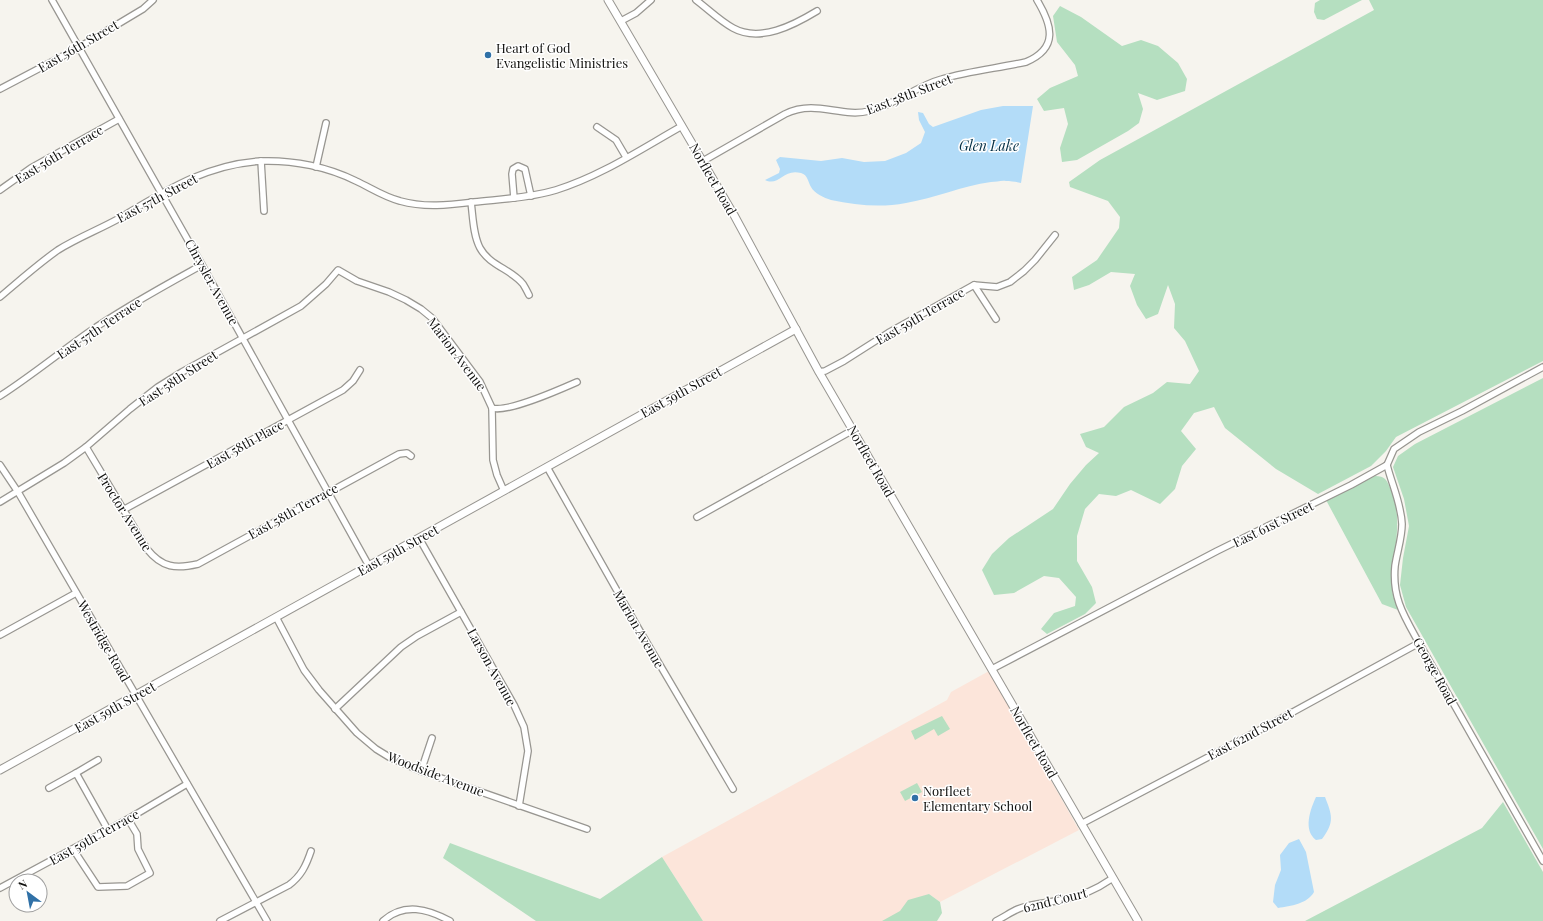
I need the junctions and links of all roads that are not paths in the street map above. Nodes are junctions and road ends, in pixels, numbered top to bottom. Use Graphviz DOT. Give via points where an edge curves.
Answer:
graph roads {
  1 [pos="52,0"];
  2 [pos="153,0"];
  3 [pos="608,0"];
  4 [pos="651,0"];
  5 [pos="1037,0"];
  6 [pos="700,1"];
  7 [pos="817,11"];
  8 [pos="621,21"];
  9 [pos="78,48"];
  10 [pos="0,89"];
  11 [pos="119,119"];
  12 [pos="326,123"];
  13 [pos="682,126"];
  14 [pos="597,127"];
  15 [pos="626,158"];
  16 [pos="703,161"];
  17 [pos="261,162"];
  18 [pos="316,166"];
  19 [pos="0,190"];
  20 [pos="162,193"];
  21 [pos="531,196"];
  22 [pos="514,198"];
  23 [pos="471,202"];
  24 [pos="264,211"];
  25 [pos="1055,235"];
  26 [pos="202,264"];
  27 [pos="338,270"];
  28 [pos="974,285"];
  29 [pos="529,295"];
  30 [pos="0,297"];
  31 [pos="996,319"];
  32 [pos="796,329"];
  33 [pos="243,338"];
  34 [pos="1543,367"];
  35 [pos="360,370"];
  36 [pos="819,372"];
  37 [pos="577,382"];
  38 [pos="0,396"];
  39 [pos="492,408"];
  40 [pos="288,420"];
  41 [pos="853,430"];
  42 [pos="86,447"];
  43 [pos="411,456"];
  44 [pos="0,465"];
  45 [pos="1387,465"];
  46 [pos="547,467"];
  47 [pos="504,491"];
  48 [pos="18,492"];
  49 [pos="328,492"];
  50 [pos="0,502"];
  51 [pos="123,510"];
  52 [pos="697,517"];
  53 [pos="419,538"];
  54 [pos="173,566"];
  55 [pos="369,566"];
  56 [pos="76,593"];
  57 [pos="461,612"];
  58 [pos="276,617"];
  59 [pos="0,635"];
  60 [pos="1418,643"];
  61 [pos="992,669"];
  62 [pos="135,695"];
  63 [pos="335,709"];
  64 [pos="432,738"];
  65 [pos="98,760"];
  66 [pos="0,770"];
  67 [pos="421,771"];
  68 [pos="76,773"];
  69 [pos="187,784"];
  70 [pos="49,788"];
  71 [pos="733,789"];
  72 [pos="519,806"];
  73 [pos="128,819"];
  74 [pos="1081,824"];
  75 [pos="586,829"];
  76 [pos="108,830"];
  77 [pos="73,849"];
  78 [pos="311,851"];
  79 [pos="1543,861"];
  80 [pos="1113,878"];
  81 [pos="0,888"];
  82 [pos="256,902"];
  83 [pos="220,921"];
  84 [pos="267,921"];
  85 [pos="383,921"];
  86 [pos="450,921"];
  87 [pos="996,921"];
  88 [pos="1138,921"];
  1 -- 9 [label="street, Chrysler Avenue"];
  2 -- 9 [label="street, East 56th Street"];
  3 -- 8 [label="street, Norfleet Road"];
  4 -- 8 [label="street" via="636,13"];
  5 -- 16 [label="street, East 58th Street" via="1048,19 1050,38 1042,53 1036,58 942,79 869,111 858,113 811,108 795,110"];
  6 -- 7 [label="street" via="731,28 751,34 784,28"];
  8 -- 13 [label="street, Norfleet Road"];
  9 -- 10 [label="street, East 56th Street"];
  9 -- 11 [label="street, Chrysler Avenue"];
  11 -- 19 [label="street, East 56th Terrace" via="30,168"];
  11 -- 20 [label="street, Chrysler Avenue"];
  12 -- 18 [label="street"];
  13 -- 15 [label="street"];
  13 -- 16 [label="street, Norfleet Road"];
  14 -- 15 [label="street" via="616,140"];
  15 -- 21 [label="street" via="577,182"];
  16 -- 32 [label="street, Norfleet Road"];
  17 -- 18 [label="street, East 57th Street"];
  17 -- 20 [label="street, East 57th Street" via="220,168 187,180"];
  17 -- 24 [label="street"];
  18 -- 23 [label="street, East 57th Street" via="336,172 409,204 433,206"];
  20 -- 26 [label="street, Chrysler Avenue"];
  20 -- 30 [label="street, East 57th Street" via="59,250"];
  21 -- 22 [label="street"];
  21 -- 22 [label="street" via="525,169 518,166 513,169 512,174"];
  22 -- 23 [label="street"];
  23 -- 29 [label="street" via="480,249 494,264 523,284"];
  25 -- 28 [label="street, East 59th Terrace" via="1035,260 1010,282 997,287"];
  26 -- 33 [label="street, Chrysler Avenue"];
  26 -- 38 [label="street, East 57th Terrace" via="89,332"];
  27 -- 33 [label="street, East 58th Street" via="301,306"];
  27 -- 39 [label="street, Marion Avenue" via="357,281 406,300 432,318 480,382"];
  28 -- 31 [label="street"];
  28 -- 36 [label="street, East 59th Terrace" via="844,361"];
  32 -- 36 [label="street, Norfleet Road"];
  32 -- 46 [label="street, East 59th Street"];
  33 -- 40 [label="street, Chrysler Avenue"];
  33 -- 42 [label="street, East 58th Street" via="158,387"];
  34 -- 45 [label="street" via="1419,432 1394,449"];
  35 -- 40 [label="street, East 58th Place" via="343,390"];
  36 -- 41 [label="street, Norfleet Road"];
  37 -- 39 [label="street" via="537,400"];
  39 -- 47 [label="street, Marion Avenue" via="493,460"];
  40 -- 49 [label="street, Chrysler Avenue"];
  40 -- 51 [label="street, East 58th Place"];
  41 -- 52 [label="street"];
  41 -- 61 [label="street, Norfleet Road"];
  42 -- 48 [label="street, East 58th Street"];
  42 -- 51 [label="street, Proctor Avenue"];
  43 -- 49 [label="street, East 58th Terrace" via="407,453 399,454"];
  44 -- 48 [label="street, Westridge Road"];
  45 -- 60 [label="street, George Road" via="1398,498 1402,524 1394,586 1401,610"];
  45 -- 61 [label="street, East 61st Street"];
  46 -- 47 [label="street, East 59th Street"];
  46 -- 71 [label="street, Marion Avenue"];
  47 -- 53 [label="street, East 59th Street"];
  48 -- 50 [label="street, East 58th Street"];
  48 -- 56 [label="street, Westridge Road"];
  49 -- 54 [label="street, East 58th Terrace" via="198,564"];
  49 -- 55 [label="street, Chrysler Avenue"];
  51 -- 54 [label="street, Proctor Avenue" via="152,556"];
  53 -- 55 [label="street, East 59th Street"];
  53 -- 57 [label="street, Larson Avenue"];
  55 -- 58 [label="street, East 59th Street"];
  56 -- 59 [label="street"];
  56 -- 62 [label="street, Westridge Road"];
  57 -- 63 [label="street" via="401,647"];
  57 -- 72 [label="street, Larson Avenue" via="524,727 528,751"];
  58 -- 62 [label="street, East 59th Street"];
  58 -- 63 [label="street, Woodside Avenue" via="304,670"];
  60 -- 74 [label="street, East 62nd Street"];
  60 -- 79 [label="street, George Road"];
  61 -- 74 [label="street, Norfleet Road"];
  62 -- 66 [label="street, East 59th Street"];
  62 -- 69 [label="street, Westridge Road"];
  63 -- 67 [label="street, Woodside Avenue" via="376,749"];
  64 -- 67 [label="street"];
  65 -- 68 [label="street"];
  67 -- 72 [label="street, Woodside Avenue"];
  68 -- 70 [label="street"];
  68 -- 76 [label="street"];
  69 -- 73 [label="street, East 59th Terrace"];
  69 -- 82 [label="street, Westridge Road"];
  72 -- 75 [label="street, Woodside Avenue"];
  73 -- 76 [label="street, East 59th Terrace"];
  73 -- 77 [label="street" via="137,834 138,849 150,873 127,886 98,887"];
  74 -- 80 [label="street, Norfleet Road"];
  76 -- 77 [label="street, East 59th Terrace"];
  77 -- 81 [label="street, East 59th Terrace"];
  78 -- 82 [label="street" via="297,879"];
  80 -- 87 [label="street, 62nd Court" via="1097,889 1078,896 1019,908"];
  80 -- 88 [label="street, Norfleet Road"];
  82 -- 83 [label="street"];
  82 -- 84 [label="street, Westridge Road"];
  85 -- 86 [label="street" via="395,913 419,909 435,913"];
}
